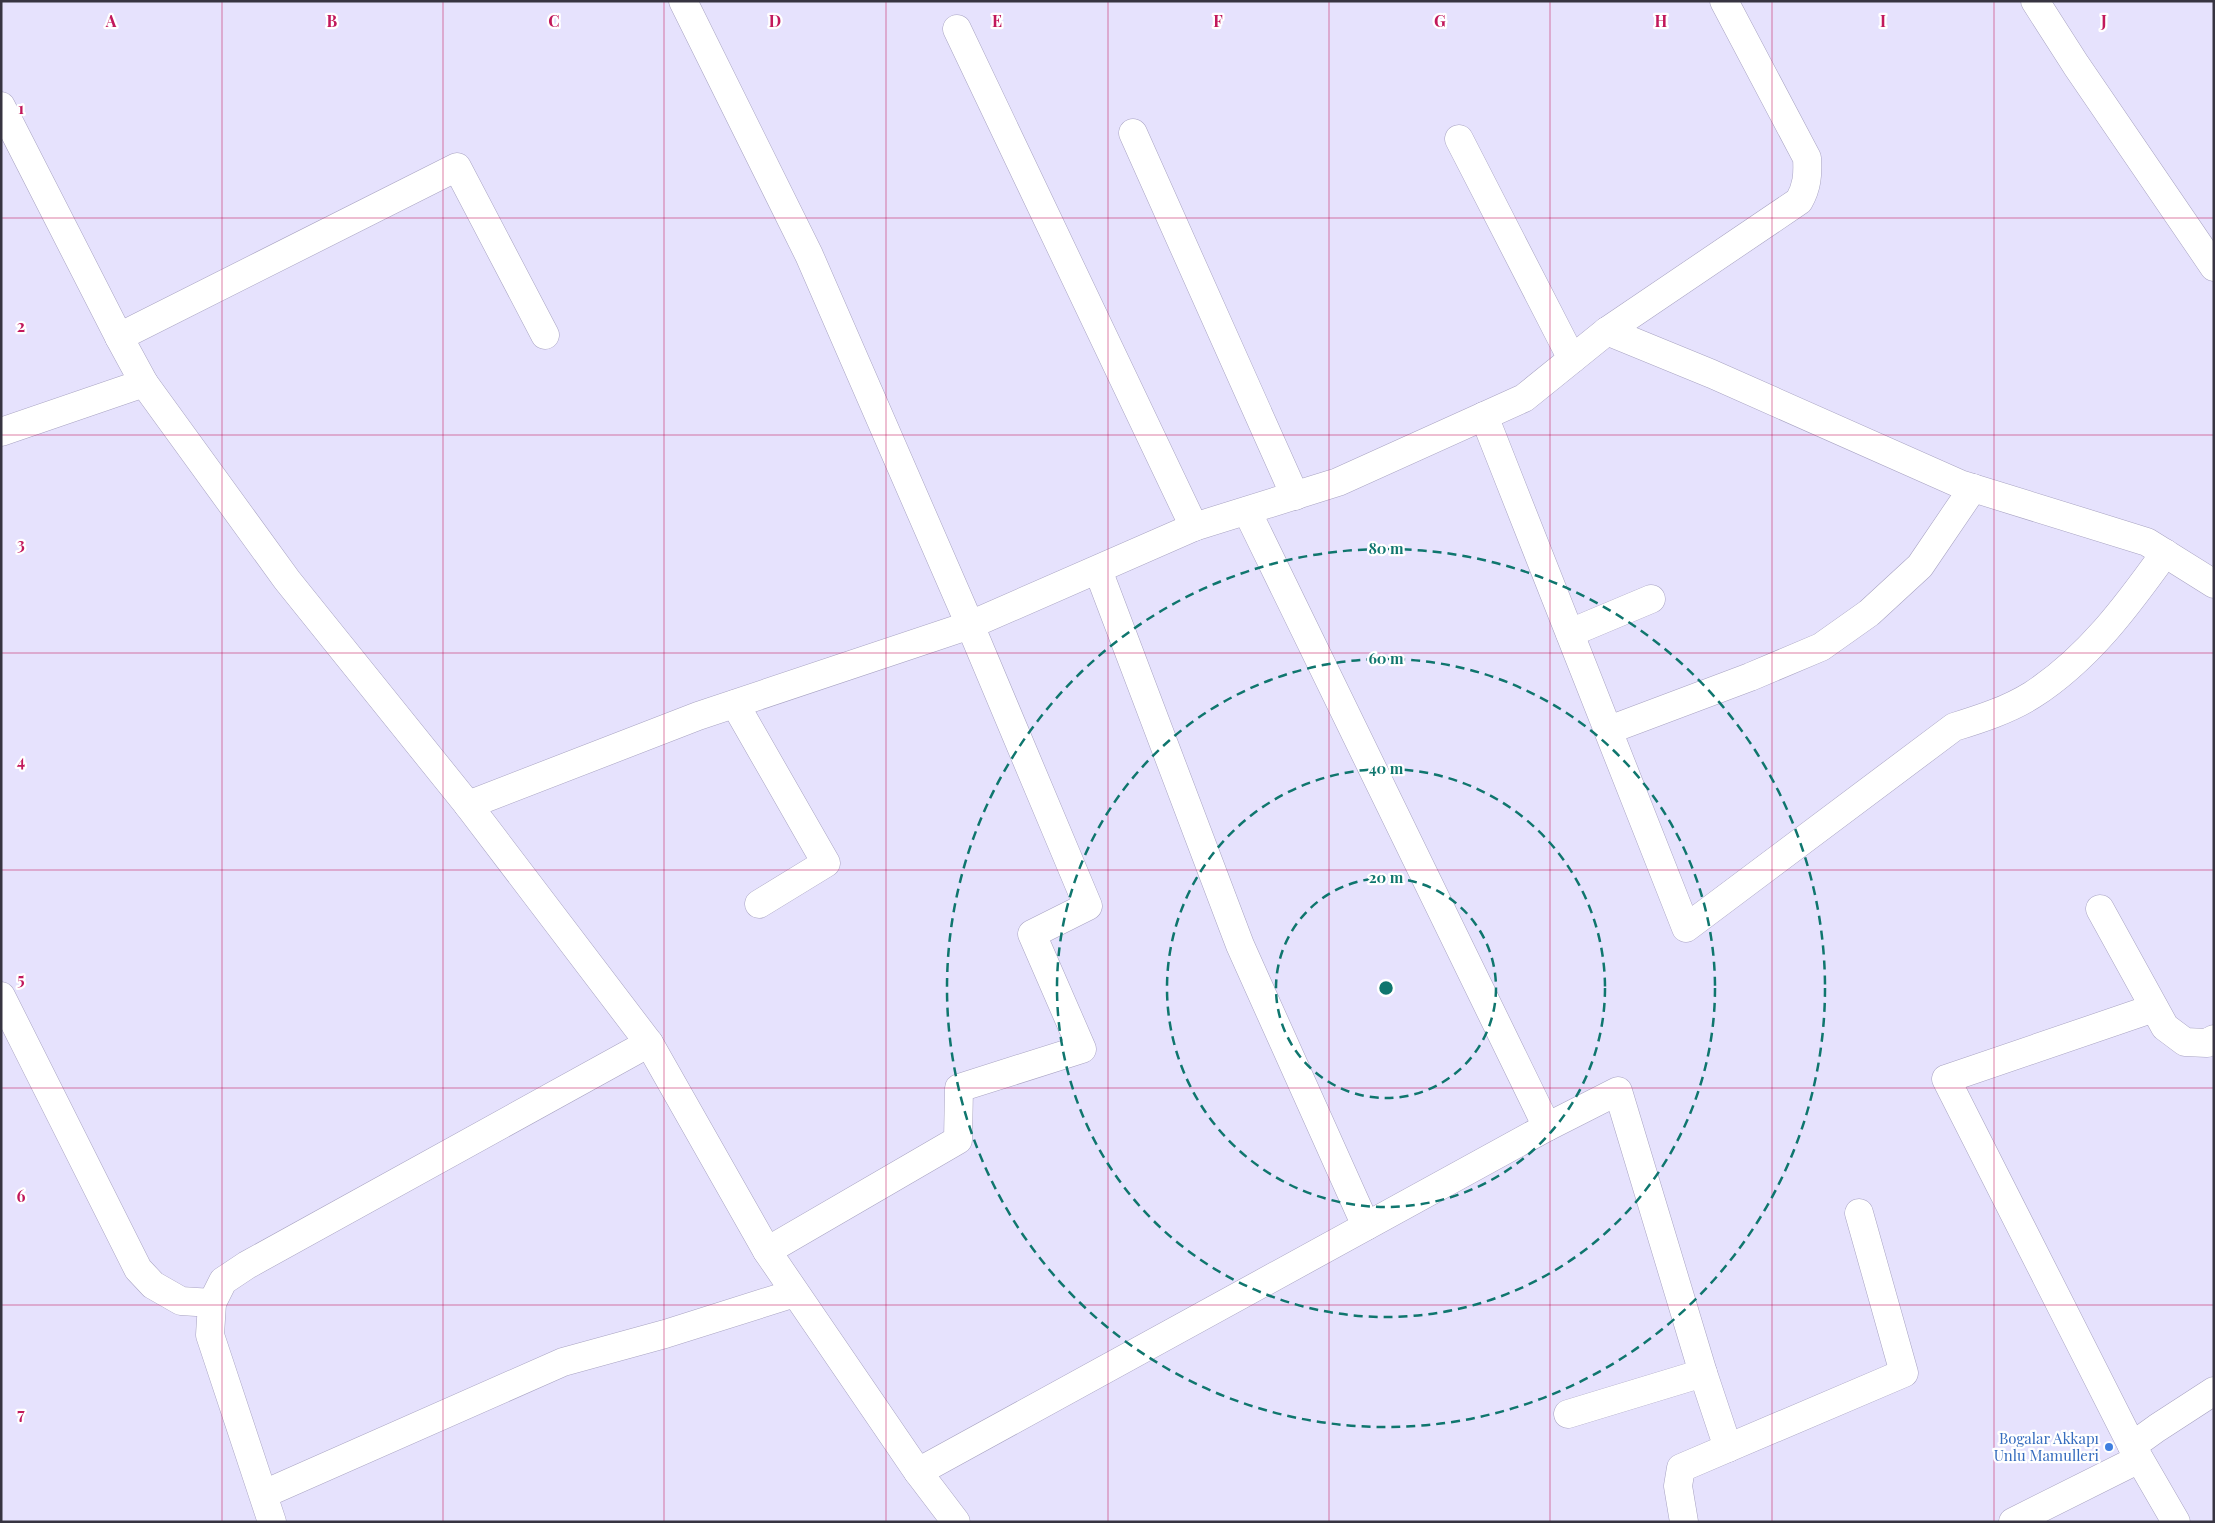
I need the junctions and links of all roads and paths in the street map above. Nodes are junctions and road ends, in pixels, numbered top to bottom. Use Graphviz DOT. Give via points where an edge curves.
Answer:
graph roads {
  1 [pos="683,1"];
  2 [pos="1724,1"];
  3 [pos="2035,1"];
  4 [pos="957,29"];
  5 [pos="1,106"];
  6 [pos="1134,133"];
  7 [pos="1459,139"];
  8 [pos="2214,267"];
  9 [pos="1607,331"];
  10 [pos="545,336"];
  11 [pos="119,338"];
  12 [pos="1572,359"];
  13 [pos="144,383"];
  14 [pos="1484,416"];
  15 [pos="1,432"];
  16 [pos="1973,488"];
  17 [pos="1295,496"];
  18 [pos="1247,511"];
  19 [pos="1194,527"];
  20 [pos="2165,553"];
  21 [pos="1098,570"];
  22 [pos="2214,584"];
  23 [pos="1651,599"];
  24 [pos="970,625"];
  25 [pos="1570,633"];
  26 [pos="735,704"];
  27 [pos="1609,730"];
  28 [pos="468,805"];
  29 [pos="759,904"];
  30 [pos="2100,910"];
  31 [pos="1,996"];
  32 [pos="2154,1008"];
  33 [pos="649,1043"];
  34 [pos="2211,1046"];
  35 [pos="1547,1128"];
  36 [pos="1859,1213"];
  37 [pos="1366,1226"];
  38 [pos="767,1251"];
  39 [pos="795,1293"];
  40 [pos="212,1304"];
  41 [pos="1703,1373"];
  42 [pos="2214,1391"];
  43 [pos="1568,1414"];
  44 [pos="1728,1448"];
  45 [pos="2135,1453"];
  46 [pos="918,1472"];
  47 [pos="264,1494"];
  48 [pos="272,1522"];
  49 [pos="956,1522"];
  50 [pos="1684,1522"];
  51 [pos="2013,1522"];
  52 [pos="2176,1522"];
  1 -- 24 [label="street" via="809,255"];
  2 -- 9 [label="street" via="1807,158 1805,190 1799,201"];
  3 -- 8 [label="street"];
  4 -- 19 [label="street"];
  5 -- 11 [label="street"];
  6 -- 17 [label="street"];
  7 -- 12 [label="street"];
  9 -- 12 [label="street"];
  9 -- 16 [label="street"];
  10 -- 11 [label="street" via="457,167"];
  11 -- 13 [label="street"];
  12 -- 14 [label="street" via="1524,398"];
  13 -- 15 [label="street"];
  13 -- 28 [label="street" via="287,580"];
  14 -- 17 [label="street" via="1338,482"];
  14 -- 25 [label="street"];
  16 -- 20 [label="street" via="2147,542"];
  16 -- 27 [label="street" via="1920,566 1870,613 1821,647"];
  17 -- 18 [label="street"];
  18 -- 19 [label="street"];
  18 -- 35 [label="street"];
  19 -- 21 [label="street"];
  20 -- 22 [label="street"];
  20 -- 27 [label="street" via="2125,609 2075,662 2031,696 1991,715 1954,727 1686,928"];
  21 -- 24 [label="street"];
  21 -- 37 [label="street" via="1240,945"];
  23 -- 25 [label="street"];
  24 -- 26 [label="street"];
  24 -- 38 [label="street" via="1088,906 1032,934 1082,1049 959,1088 958,1140"];
  25 -- 27 [label="street"];
  26 -- 28 [label="street"];
  26 -- 29 [label="street" via="826,863"];
  28 -- 33 [label="street"];
  30 -- 32 [label="street"];
  31 -- 40 [label="street" via="138,1269 153,1285 181,1301"];
  32 -- 34 [label="street" via="2165,1027 2186,1042"];
  32 -- 45 [label="street" via="1946,1079"];
  33 -- 38 [label="street"];
  33 -- 40 [label="street" via="247,1265 223,1281"];
  35 -- 37 [label="street"];
  35 -- 41 [label="street" via="1618,1091"];
  36 -- 44 [label="street" via="1904,1373"];
  37 -- 46 [label="street"];
  38 -- 39 [label="street"];
  39 -- 46 [label="street"];
  39 -- 47 [label="street" via="563,1362"];
  40 -- 47 [label="street" via="210,1335"];
  41 -- 43 [label="street"];
  41 -- 44 [label="street"];
  42 -- 45 [label="street" via="2157,1428"];
  44 -- 50 [label="street" via="1682,1468 1678,1486"];
  45 -- 51 [label="street"];
  45 -- 52 [label="street"];
  46 -- 49 [label="street"];
  47 -- 48 [label="street"];
}
